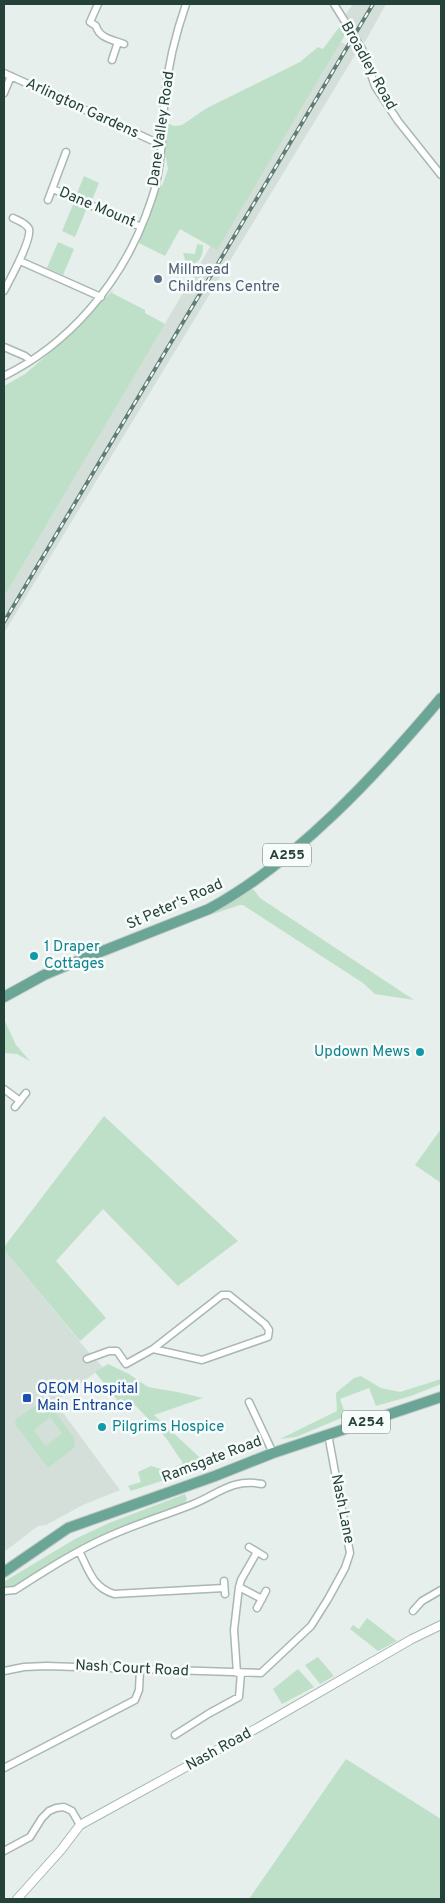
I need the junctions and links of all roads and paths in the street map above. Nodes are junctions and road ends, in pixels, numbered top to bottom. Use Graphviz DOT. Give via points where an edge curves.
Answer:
graph roads {
  1 [pos="98,4"];
  2 [pos="186,4"];
  3 [pos="334,4"];
  4 [pos="112,60"];
  5 [pos="4,73"];
  6 [pos="11,76"];
  7 [pos="4,93"];
  8 [pos="161,143"];
  9 [pos="66,152"];
  10 [pos="440,172"];
  11 [pos="53,189"];
  12 [pos="48,200"];
  13 [pos="13,218"];
  14 [pos="141,228"];
  15 [pos="20,261"];
  16 [pos="4,291"];
  17 [pos="101,297"];
  18 [pos="4,347"];
  19 [pos="30,360"];
  20 [pos="4,376"];
  21 [pos="441,698"];
  22 [pos="4,997"];
  23 [pos="4,1089"];
  24 [pos="26,1093"];
  25 [pos="20,1100"];
  26 [pos="15,1106"];
  27 [pos="153,1349"];
  28 [pos="87,1359"];
  29 [pos="441,1397"];
  30 [pos="249,1402"];
  31 [pos="328,1434"];
  32 [pos="273,1453"];
  33 [pos="262,1484"];
  34 [pos="249,1547"];
  35 [pos="79,1550"];
  36 [pos="256,1552"];
  37 [pos="264,1556"];
  38 [pos="4,1572"];
  39 [pos="239,1587"];
  40 [pos="224,1588"];
  41 [pos="4,1590"];
  42 [pos="441,1590"];
  43 [pos="266,1591"];
  44 [pos="262,1599"];
  45 [pos="257,1608"];
  46 [pos="412,1611"];
  47 [pos="441,1625"];
  48 [pos="140,1669"];
  49 [pos="4,1671"];
  50 [pos="239,1673"];
  51 [pos="261,1673"];
  52 [pos="175,1736"];
  53 [pos="4,1768"];
  54 [pos="80,1825"];
  55 [pos="4,1851"];
  56 [pos="17,1899"];
  1 -- 4 [label="street" via="90,22 96,26 97,32 121,43"];
  2 -- 8 [label="street, Dane Valley Road" via="168,74"];
  3 -- 10 [label="street, Broadley Road" via="362,49 375,86"];
  5 -- 6 [label="street, Arlington Gardens"];
  6 -- 7 [label="street"];
  6 -- 8 [label="street, Arlington Gardens"];
  8 -- 14 [label="street, Dane Valley Road" via="157,180"];
  9 -- 11 [label="street, Dane Mount"];
  11 -- 12 [label="street, Dane Mount"];
  11 -- 14 [label="street, Dane Mount"];
  13 -- 15 [label="street" via="24,223 30,234"];
  14 -- 17 [label="street, Dane Valley Road"];
  15 -- 16 [label="street"];
  15 -- 17 [label="street"];
  17 -- 19 [label="street, Dane Valley Road" via="79,322 44,353"];
  18 -- 19 [label="street"];
  19 -- 20 [label="street, Dane Valley Road"];
  21 -- 22 [label="main road, St Peter's Road / A255" via="396,750 325,822 234,896 44,975"];
  23 -- 25 [label="street"];
  24 -- 25 [label="street"];
  25 -- 26 [label="street"];
  27 -- 27 [label="street" via="202,1360 268,1337 269,1330 229,1295 222,1294"];
  27 -- 28 [label="street" via="126,1364 117,1351 109,1350"];
  29 -- 31 [label="main road, Ramsgate Road / A254"];
  30 -- 32 [label="street"];
  31 -- 32 [label="main road, Ramsgate Road / A254"];
  31 -- 51 [label="street, Nash Lane" via="350,1553 333,1591 310,1626"];
  32 -- 38 [label="main road, Ramsgate Road / A254" via="68,1528"];
  33 -- 35 [label="street" via="254,1481 218,1490 200,1501"];
  34 -- 36 [label="street"];
  35 -- 40 [label="street" via="96,1584 114,1594"];
  35 -- 41 [label="street" via="16,1590"];
  36 -- 37 [label="street"];
  36 -- 39 [label="street"];
  39 -- 44 [label="street"];
  39 -- 50 [label="street" via="234,1636"];
  42 -- 46 [label="street"];
  43 -- 44 [label="street"];
  44 -- 45 [label="street"];
  47 -- 54 [label="street, Nash Road" via="412,1638 260,1727"];
  48 -- 49 [label="street, Nash Court Road" via="46,1666"];
  48 -- 50 [label="street, Nash Court Road"];
  48 -- 53 [label="street" via="135,1700"];
  50 -- 51 [label="street, Nash Court Road"];
  50 -- 52 [label="street" via="239,1697"];
  54 -- 55 [label="street" via="72,1811 56,1808 42,1818 30,1837"];
  54 -- 56 [label="street, Nash Road"];
}
